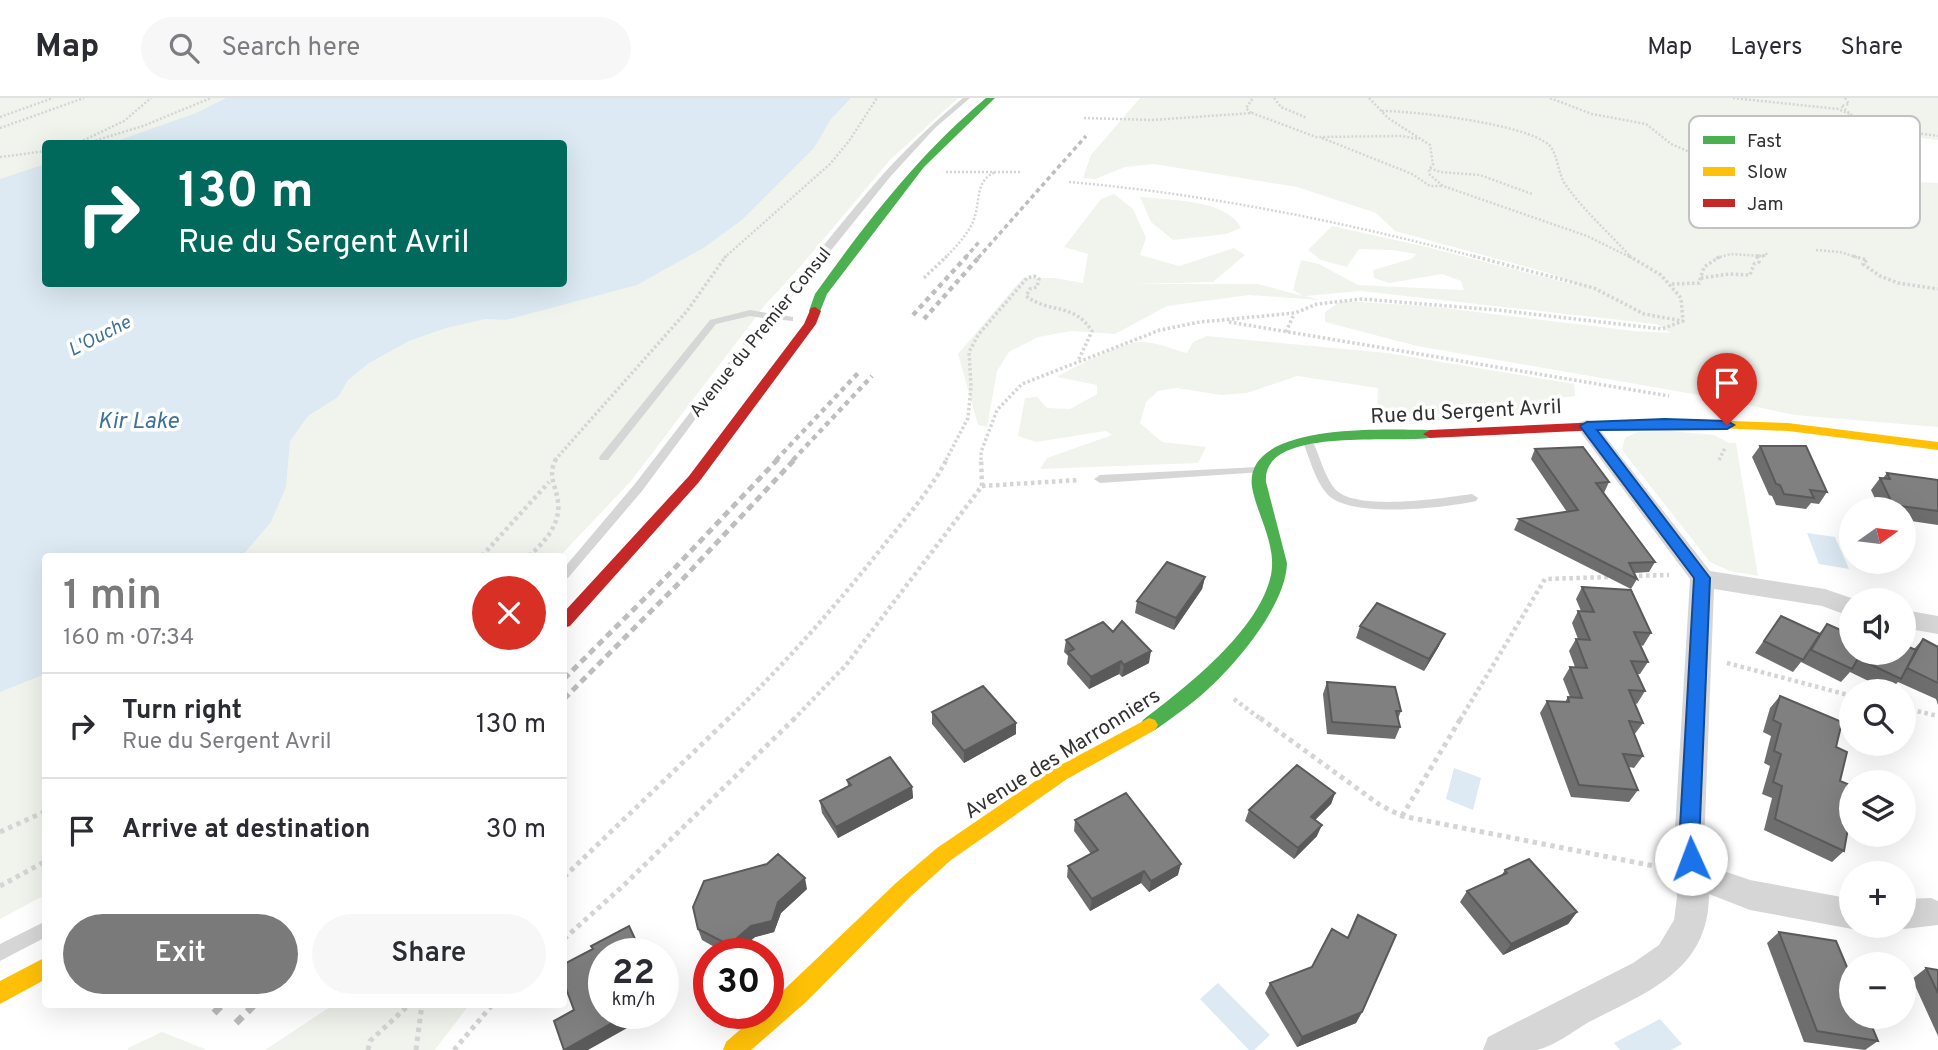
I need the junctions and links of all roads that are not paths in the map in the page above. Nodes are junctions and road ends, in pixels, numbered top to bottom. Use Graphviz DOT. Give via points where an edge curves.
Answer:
graph roads {
  1 [pos="967,98"];
  2 [pos="991,98"];
  3 [pos="821,294"];
  4 [pos="771,316"];
  5 [pos="786,324"];
  6 [pos="804,332"];
  7 [pos="1587,426"];
  8 [pos="1307,440"];
  9 [pos="1938,446"];
  10 [pos="604,458"];
  11 [pos="1258,470"];
  12 [pos="1100,479"];
  13 [pos="669,482"];
  14 [pos="1472,498"];
  15 [pos="567,571"];
  16 [pos="1702,578"];
  17 [pos="1839,603"];
  18 [pos="567,618"];
  19 [pos="567,618"];
  20 [pos="1916,621"];
  21 [pos="1938,625"];
  22 [pos="1693,874"];
  23 [pos="1839,912"];
  24 [pos="42,930"];
  25 [pos="0,953"];
  26 [pos="42,969"];
  27 [pos="0,993"];
  28 [pos="734,1050"];
  29 [pos="1501,1050"];
  1 -- 4 [label="lane, Avenue du Premier Consul" via="887,175"];
  2 -- 3 [label="main road, Avenue du Premier Consul" via="914,173"];
  3 -- 5 [label="main road, Avenue du Premier Consul"];
  3 -- 6 [label="main road, Avenue du Premier Consul"];
  4 -- 5 [label="lane"];
  4 -- 10 [label="lane" via="750,313 713,322"];
  4 -- 15 [label="lane, Avenue du Premier Consul"];
  5 -- 6 [label="main road, Avenue du Premier Consul"];
  6 -- 18 [label="main road, Avenue du Premier Consul" via="694,479"];
  7 -- 8 [label="main road, Rue du Sergent Avril"];
  7 -- 9 [label="main road, Rue du Sergent Avril" via="1788,427"];
  7 -- 16 [label="street"];
  8 -- 11 [label="main road, Rue du Sergent Avril" via="1270,453"];
  8 -- 14 [label="lane" via="1331,493 1351,505"];
  11 -- 12 [label="lane"];
  11 -- 28 [label="main road, Avenue des Marronniers" via="1279,572 1259,616 1207,680 1147,726 1060,774 944,854"];
  13 -- 19 [label="main road, Avenue du Premier Consul"];
  16 -- 17 [label="street"];
  16 -- 22 [label="street" via="1689,845"];
  20 -- 21 [label="street"];
  22 -- 23 [label="street" via="1750,895"];
  22 -- 29 [label="street" via="1690,924 1671,956 1645,975"];
  24 -- 25 [label="lane"];
  26 -- 27 [label="main road"];
}
